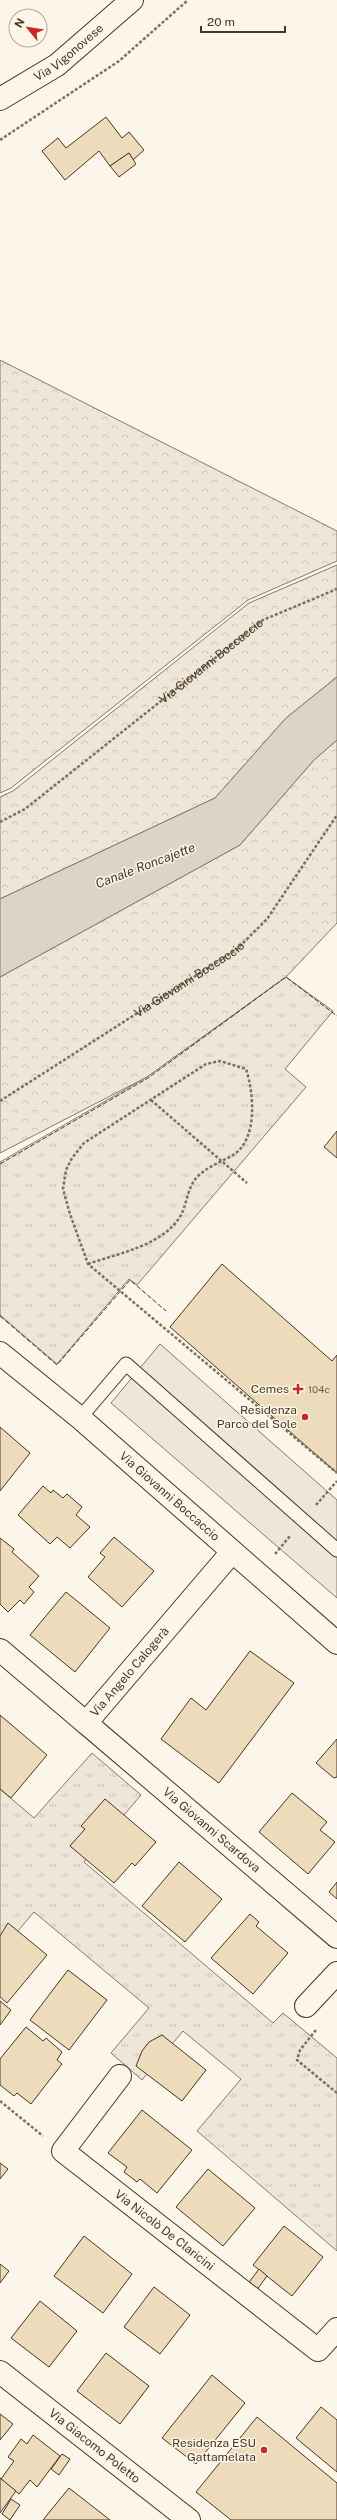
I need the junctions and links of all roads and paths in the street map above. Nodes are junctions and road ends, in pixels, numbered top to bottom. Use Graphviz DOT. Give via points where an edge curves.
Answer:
graph roads {
  1 [pos="132,0"];
  2 [pos="188,0"];
  3 [pos="0,100"];
  4 [pos="0,140"];
  5 [pos="337,589"];
  6 [pos="337,815"];
  7 [pos="0,822"];
  8 [pos="151,1100"];
  9 [pos="0,1101"];
  10 [pos="222,1160"];
  11 [pos="246,1183"];
  12 [pos="88,1264"];
  13 [pos="0,1353"];
  14 [pos="80,1418"];
  15 [pos="337,1473"];
  16 [pos="337,1550"];
  17 [pos="232,1552"];
  18 [pos="337,1643"];
  19 [pos="0,1650"];
  20 [pos="86,1723"];
  21 [pos="337,1937"];
  22 [pos="337,1973"];
  23 [pos="306,2006"];
  24 [pos="120,2076"];
  25 [pos="337,2093"];
  26 [pos="0,2101"];
  27 [pos="63,2152"];
  28 [pos="337,2329"];
  29 [pos="0,2372"];
  30 [pos="189,2520"];
  1 -- 3 [label="street, Via Vigonovese" via="57,65"];
  2 -- 4 [label="path" via="119,61"];
  5 -- 7 [label="path, Via Giovanni Boccaccio" via="264,620 25,809"];
  6 -- 9 [label="path, Via Giovanni Boccaccio" via="267,919 236,950"];
  8 -- 10 [label="path"];
  8 -- 10 [label="path" via="206,1064 220,1062 246,1068 250,1080 251,1131 244,1146 234,1155"];
  8 -- 12 [label="path" via="84,1143 66,1170 63,1189"];
  10 -- 11 [label="path"];
  10 -- 12 [label="path" via="196,1178 182,1213 174,1226 160,1238"];
  12 -- 15 [label="path"];
  13 -- 14 [label="street, Via Giovanni Boccaccio"];
  14 -- 16 [label="lane" via="126,1364"];
  14 -- 17 [label="street, Via Giovanni Boccaccio"];
  17 -- 18 [label="street, Via Giovanni Boccaccio"];
  17 -- 20 [label="street, Via Angelo Calogerà"];
  19 -- 20 [label="street, Via Angelo Calogerà"];
  20 -- 21 [label="street, Via Giovanni Scardova"];
  22 -- 23 [label="street"];
  23 -- 25 [label="path" via="321,2022 300,2050 298,2060"];
  24 -- 27 [label="street"];
  26 -- 27 [label="path"];
  27 -- 28 [label="street, Via Nicolò De Claricini" via="318,2350"];
  29 -- 30 [label="street, Via Giacomo Poletto"];
}
